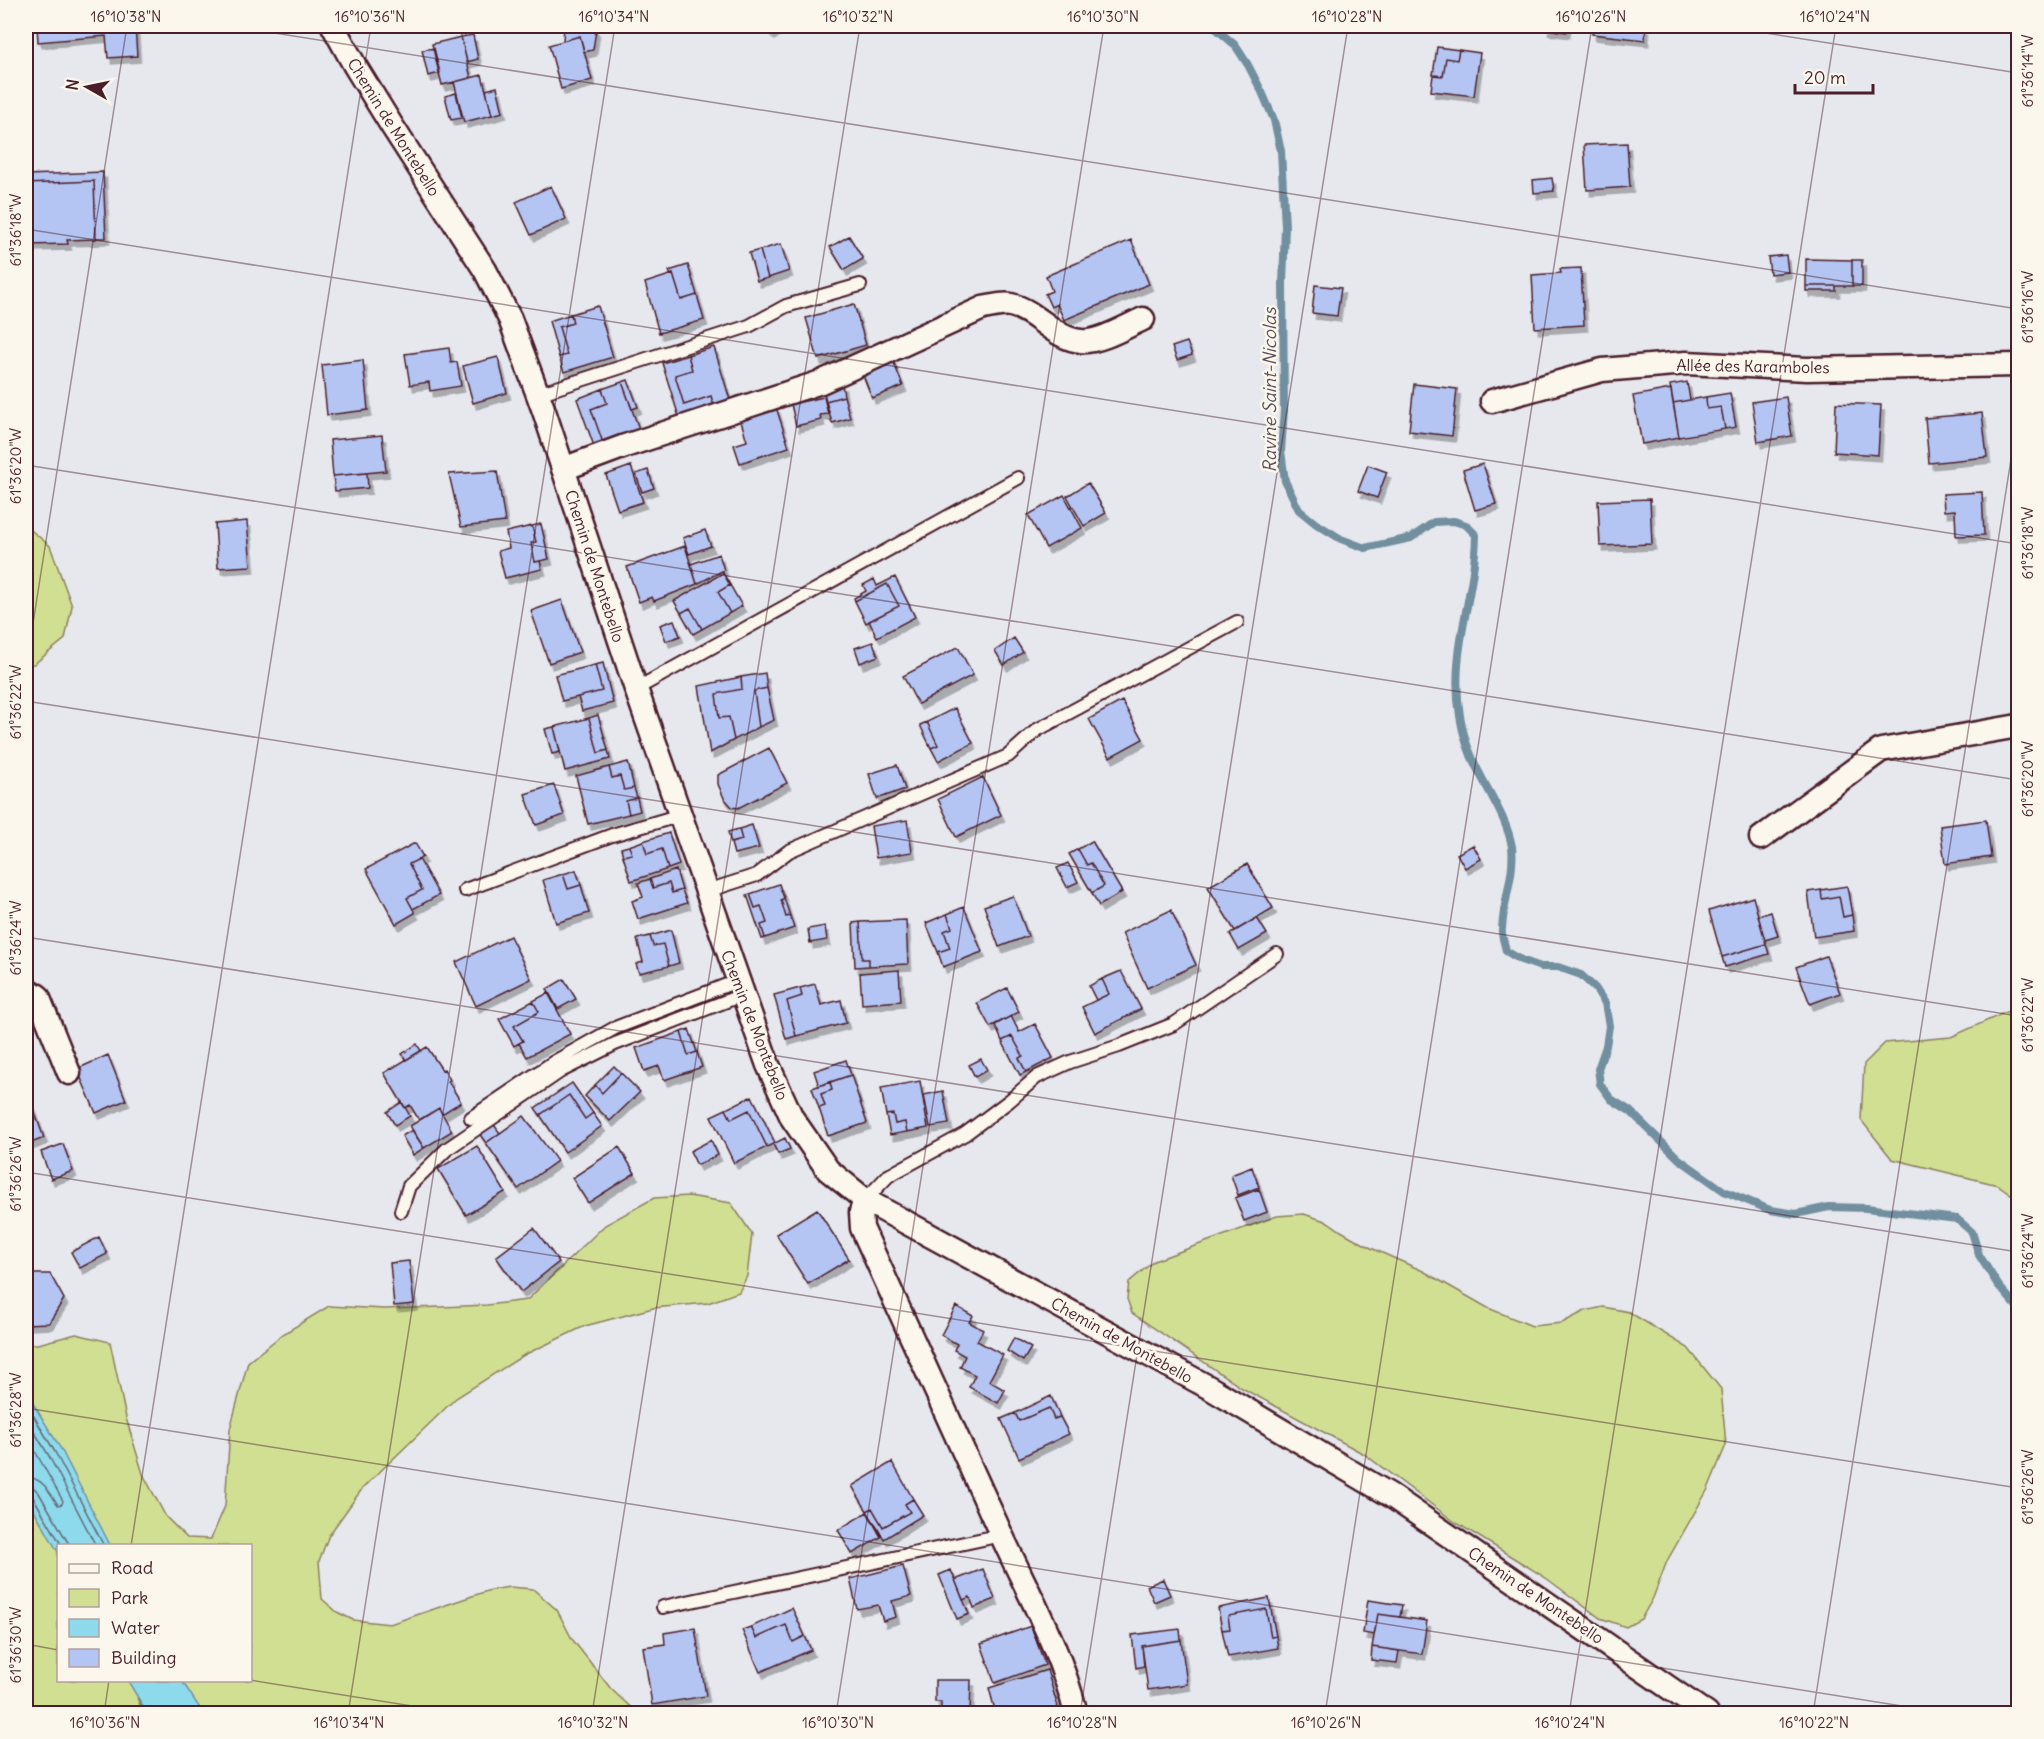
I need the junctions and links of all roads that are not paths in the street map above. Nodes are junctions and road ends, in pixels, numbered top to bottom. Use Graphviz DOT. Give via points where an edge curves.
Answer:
graph roads {
  1 [pos="333,26"];
  2 [pos="860,285"];
  3 [pos="1143,319"];
  4 [pos="2019,365"];
  5 [pos="538,394"];
  6 [pos="1492,401"];
  7 [pos="563,469"];
  8 [pos="1018,478"];
  9 [pos="1237,622"];
  10 [pos="636,688"];
  11 [pos="2019,726"];
  12 [pos="681,815"];
  13 [pos="1761,838"];
  14 [pos="465,890"];
  15 [pos="707,891"];
  16 [pos="1277,954"];
  17 [pos="740,988"];
  18 [pos="26,989"];
  19 [pos="69,1073"];
  20 [pos="471,1118"];
  21 [pos="865,1200"];
  22 [pos="401,1211"];
  23 [pos="1002,1536"];
  24 [pos="663,1607"];
  25 [pos="1076,1713"];
  26 [pos="1707,1713"];
  1 -- 5 [label="street, Chemin de Montebello" via="485,270 510,319"];
  2 -- 5 [label="lane" via="786,306 749,326"];
  3 -- 7 [label="street" via="1106,336 1083,341 1063,336 1010,304 983,308 821,382"];
  4 -- 6 [label="street, Allée des Karamboles" via="1807,369 1686,363 1602,370"];
  5 -- 7 [label="street, Chemin de Montebello"];
  7 -- 10 [label="street, Chemin de Montebello"];
  8 -- 10 [label="lane"];
  9 -- 15 [label="lane" via="1036,730 1008,756 789,851 757,875"];
  10 -- 12 [label="street, Chemin de Montebello"];
  11 -- 13 [label="street" via="1881,750"];
  12 -- 14 [label="lane" via="612,835"];
  12 -- 15 [label="street, Chemin de Montebello"];
  15 -- 17 [label="street, Chemin de Montebello"];
  16 -- 21 [label="lane" via="1174,1024 1037,1077 965,1134 888,1176"];
  17 -- 20 [label="lane" via="615,1028 554,1062"];
  17 -- 21 [label="street, Chemin de Montebello" via="792,1118 828,1170"];
  17 -- 22 [label="lane" via="561,1071 447,1149 409,1186"];
  18 -- 19 [label="street" via="38,996"];
  21 -- 23 [label="street" via="862,1228"];
  21 -- 26 [label="street, Chemin de Montebello" via="1210,1388 1390,1495"];
  23 -- 24 [label="lane"];
  23 -- 25 [label="street" via="1048,1633"];
}
